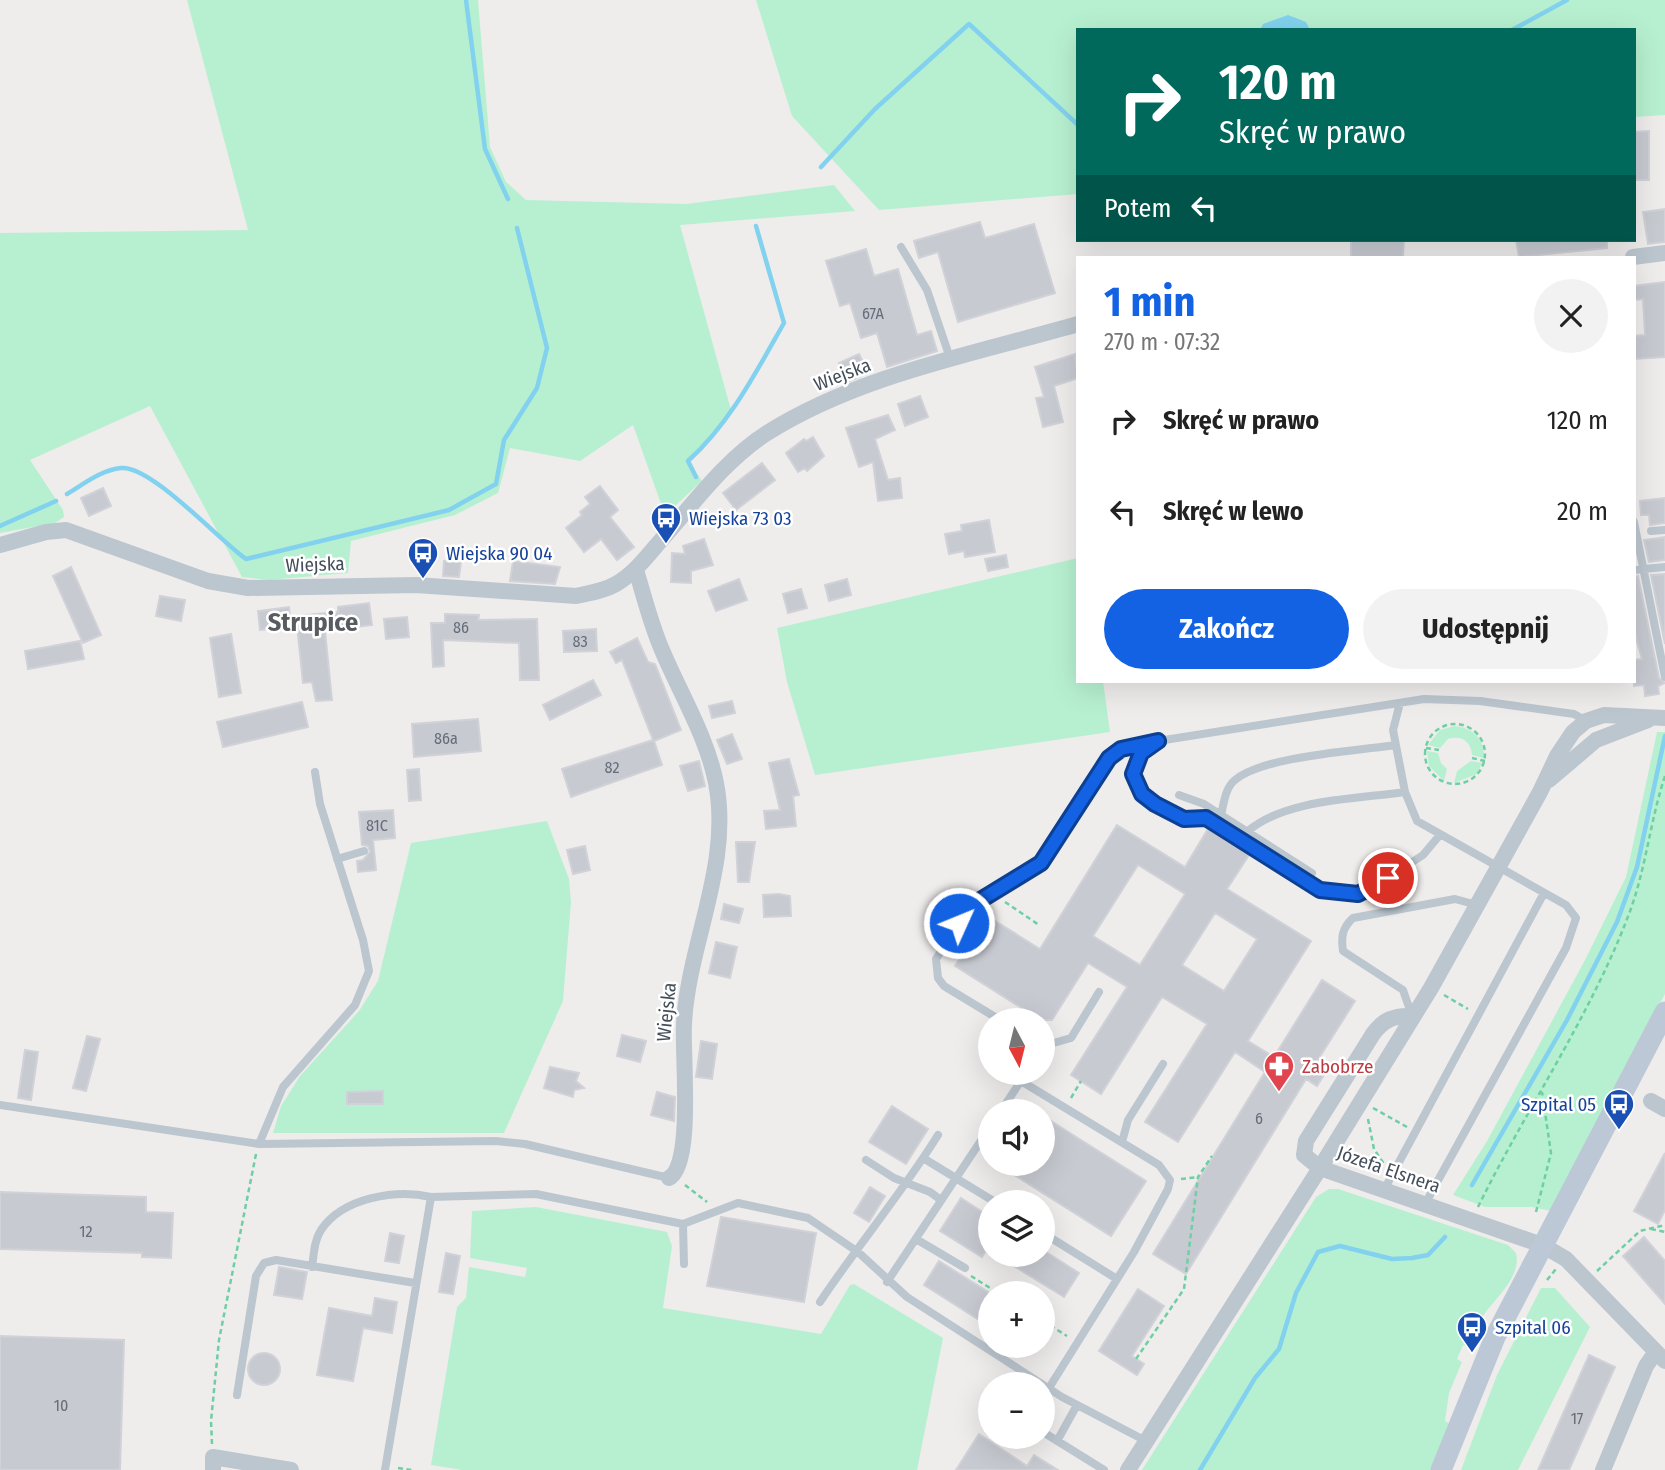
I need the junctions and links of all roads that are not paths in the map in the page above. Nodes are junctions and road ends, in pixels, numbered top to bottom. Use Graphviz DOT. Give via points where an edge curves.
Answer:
graph roads {
  1 [pos="901,247"];
  2 [pos="1665,253"];
  3 [pos="1636,257"];
  4 [pos="1076,325"];
  5 [pos="951,361"];
  6 [pos="1665,530"];
  7 [pos="1651,531"];
  8 [pos="1636,541"];
  9 [pos="0,545"];
  10 [pos="1665,567"];
  11 [pos="636,570"];
  12 [pos="1639,570"];
  13 [pos="1665,677"];
  14 [pos="1400,703"];
  15 [pos="1659,718"];
  16 [pos="1586,721"];
  17 [pos="1158,741"];
  18 [pos="1395,745"];
  19 [pos="315,772"];
  20 [pos="1545,785"];
  21 [pos="1405,792"];
  22 [pos="1179,795"];
  23 [pos="1221,815"];
  24 [pos="1248,831"];
  25 [pos="1439,836"];
  26 [pos="364,851"];
  27 [pos="337,859"];
  28 [pos="1498,867"];
  29 [pos="1312,873"];
  30 [pos="1544,893"];
  31 [pos="1477,905"];
  32 [pos="1099,992"];
  33 [pos="980,1008"];
  34 [pos="1665,1012"];
  35 [pos="1412,1016"];
  36 [pos="1055,1044"];
  37 [pos="1163,1064"];
  38 [pos="1028,1085"];
  39 [pos="0,1105"];
  40 [pos="938,1135"];
  41 [pos="1122,1142"];
  42 [pos="259,1144"];
  43 [pos="978,1146"];
  44 [pos="923,1158"];
  45 [pos="866,1160"];
  46 [pos="1320,1168"];
  47 [pos="672,1177"];
  48 [pos="957,1178"];
  49 [pos="905,1184"];
  50 [pos="1384,1190"];
  51 [pos="978,1191"];
  52 [pos="431,1197"];
  53 [pos="941,1200"];
  54 [pos="1425,1204"];
  55 [pos="683,1224"];
  56 [pos="916,1239"];
  57 [pos="1055,1240"];
  58 [pos="1542,1245"];
  59 [pos="858,1252"];
  60 [pos="684,1264"];
  61 [pos="312,1267"];
  62 [pos="965,1268"];
  63 [pos="1117,1279"];
  64 [pos="887,1282"];
  65 [pos="415,1283"];
  66 [pos="820,1302"];
  67 [pos="1660,1357"];
  68 [pos="1025,1372"];
  69 [pos="1055,1378"];
  70 [pos="1055,1392"];
  71 [pos="237,1395"];
  72 [pos="1077,1405"];
  73 [pos="1057,1441"];
  74 [pos="1146,1441"];
  75 [pos="213,1463"];
  76 [pos="386,1468"];
  77 [pos="290,1470"];
  78 [pos="1104,1470"];
  79 [pos="1128,1470"];
  80 [pos="1441,1470"];
  81 [pos="1603,1470"];
  1 -- 5 [label="lane" via="927,290"];
  2 -- 3 [label="street"];
  4 -- 5 [label="street, Wiejska"];
  5 -- 11 [label="street, Wiejska" via="811,408 764,435 719,474"];
  6 -- 7 [label="lane"];
  8 -- 12 [label="lane"];
  9 -- 11 [label="street, Wiejska" via="66,530 208,580 248,588 416,584 576,596 617,584"];
  10 -- 12 [label="lane"];
  11 -- 47 [label="street, Wiejska" via="660,647 709,760 719,803 714,865 684,1014 686,1102"];
  12 -- 13 [label="lane"];
  14 -- 16 [label="lane" via="1451,698 1574,714"];
  14 -- 17 [label="lane"];
  14 -- 18 [label="lane" via="1394,719"];
  15 -- 16 [label="street" via="1628,714"];
  15 -- 20 [label="street" via="1596,740"];
  16 -- 20 [label="street" via="1557,756"];
  17 -- 25 [label="lane" via="1141,753 1136,764 1133,774 1142,794 1184,819 1206,818 1320,890 1344,895 1371,889 1423,855"];
  17 -- 33 [label="lane" via="1121,749 1109,758 1041,863 967,911 936,959 935,969 944,986"];
  18 -- 21 [label="lane"];
  18 -- 23 [label="lane" via="1246,772 1227,790"];
  19 -- 27 [label="lane"];
  20 -- 28 [label="street"];
  21 -- 24 [label="lane" via="1286,810"];
  21 -- 25 [label="lane" via="1417,821"];
  22 -- 23 [label="lane"];
  23 -- 24 [label="lane"];
  24 -- 29 [label="lane"];
  25 -- 28 [label="lane"];
  26 -- 27 [label="lane"];
  27 -- 42 [label="lane" via="368,959 366,982 343,1020 283,1087"];
  28 -- 30 [label="lane"];
  28 -- 31 [label="street"];
  30 -- 50 [label="lane"];
  30 -- 54 [label="lane" via="1573,911 1574,929"];
  31 -- 35 [label="street"];
  31 -- 35 [label="lane" via="1455,899 1353,918 1346,924 1343,951 1403,990"];
  32 -- 36 [label="lane" via="1071,1038"];
  34 -- 58 [label="street"];
  35 -- 46 [label="street"];
  35 -- 46 [label="street" via="1381,1023 1306,1140 1304,1155"];
  37 -- 41 [label="lane" via="1128,1120"];
  38 -- 41 [label="lane"];
  39 -- 42 [label="lane"];
  40 -- 44 [label="lane"];
  41 -- 63 [label="lane" via="1159,1164 1170,1180"];
  42 -- 47 [label="lane" via="496,1141"];
  43 -- 48 [label="lane"];
  44 -- 48 [label="lane"];
  44 -- 49 [label="lane"];
  45 -- 49 [label="lane"];
  46 -- 50 [label="street, Józefa Elsnera"];
  46 -- 74 [label="street, Józefa Elsnera"];
  48 -- 51 [label="lane"];
  48 -- 53 [label="lane"];
  49 -- 53 [label="lane"];
  49 -- 59 [label="lane"];
  50 -- 54 [label="street, Józefa Elsnera"];
  52 -- 55 [label="lane" via="536,1194"];
  52 -- 61 [label="lane" via="395,1194 361,1202 336,1215 316,1239"];
  52 -- 65 [label="lane"];
  53 -- 56 [label="lane"];
  54 -- 58 [label="street, Józefa Elsnera"];
  55 -- 59 [label="lane" via="738,1203 807,1218"];
  55 -- 60 [label="lane"];
  56 -- 62 [label="lane"];
  56 -- 64 [label="lane"];
  57 -- 63 [label="lane"];
  58 -- 67 [label="street, Józefa Elsnera" via="1566,1259"];
  58 -- 80 [label="street" via="1479,1373"];
  59 -- 64 [label="lane"];
  59 -- 66 [label="lane"];
  61 -- 65 [label="lane"];
  61 -- 71 [label="lane" via="269,1260 259,1269"];
  63 -- 69 [label="lane"];
  64 -- 68 [label="lane"];
  65 -- 76 [label="lane"];
  67 -- 81 [label="street" via="1646,1366"];
  70 -- 72 [label="lane"];
  72 -- 73 [label="lane"];
  72 -- 74 [label="lane"];
  73 -- 78 [label="lane"];
  74 -- 79 [label="street, Józefa Elsnera"];
  75 -- 77 [label="street"];
}
